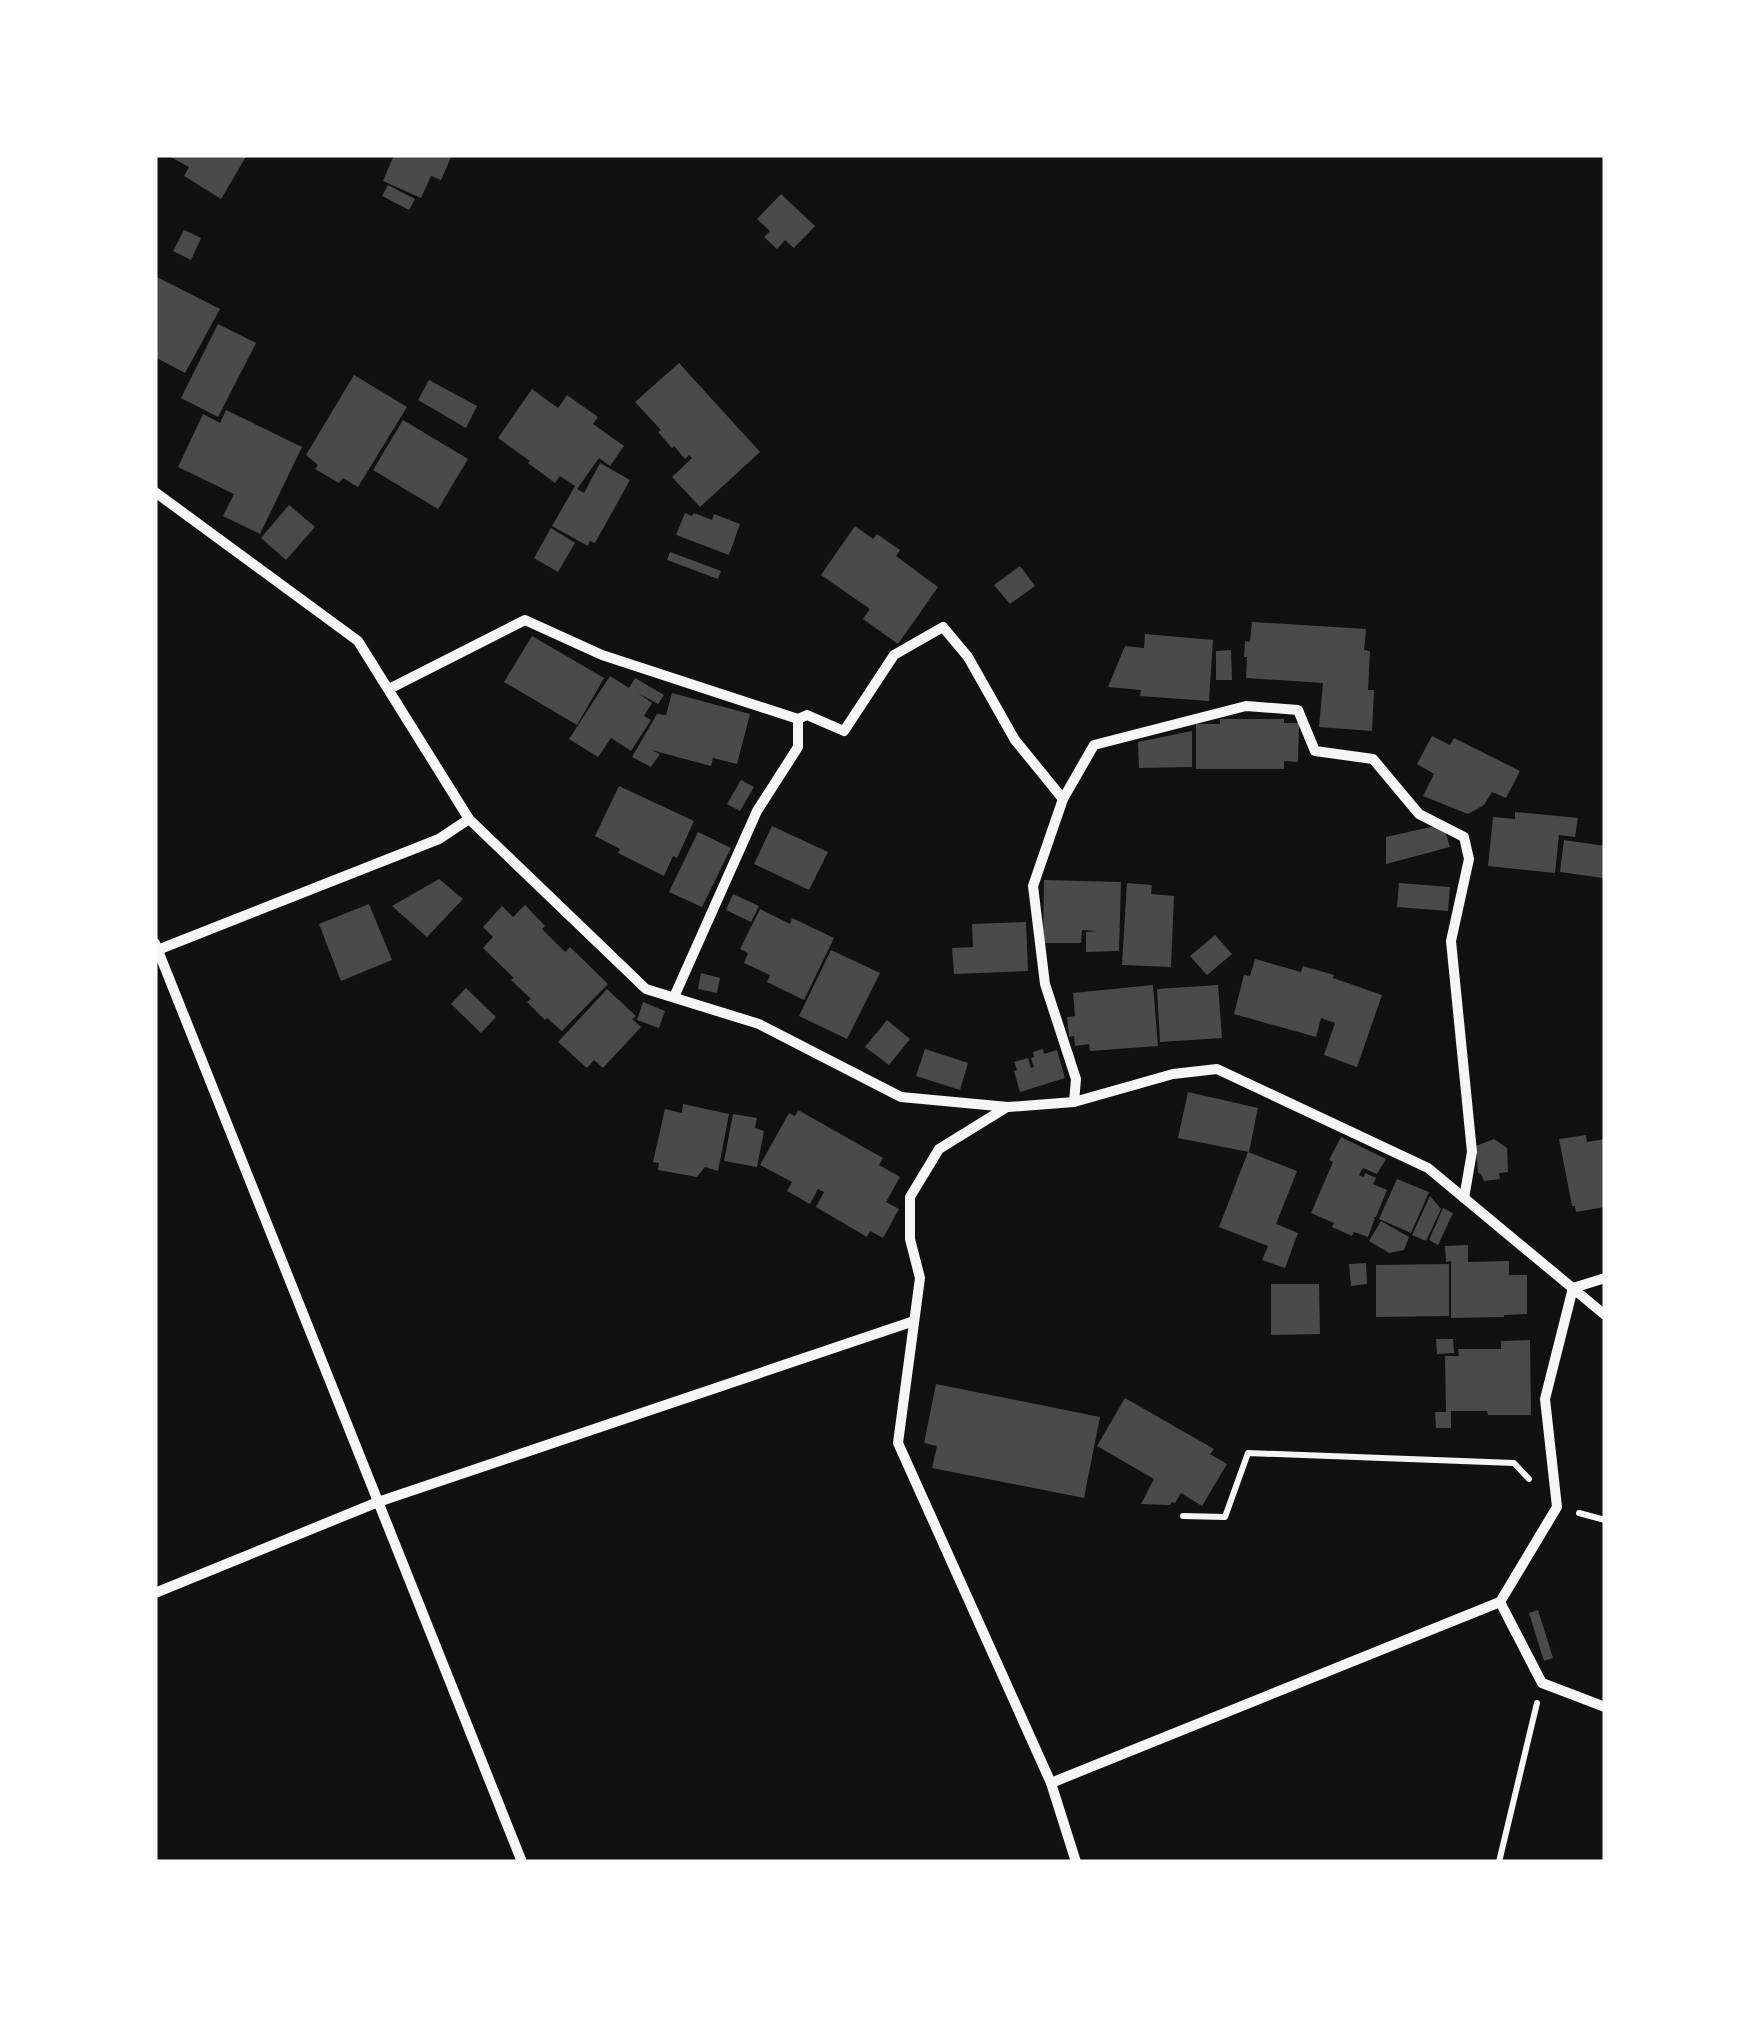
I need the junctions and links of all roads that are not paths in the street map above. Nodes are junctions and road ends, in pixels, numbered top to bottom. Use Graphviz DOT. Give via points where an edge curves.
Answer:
graph roads {
  1 [pos="155,492"];
  2 [pos="389,689"];
  3 [pos="798,719"];
  4 [pos="1063,799"];
  5 [pos="469,819"];
  6 [pos="156,948"];
  7 [pos="674,998"];
  8 [pos="1074,1102"];
  9 [pos="1008,1107"];
  10 [pos="1464,1198"];
  11 [pos="1605,1278"];
  12 [pos="1573,1288"];
  13 [pos="1605,1315"];
  14 [pos="914,1321"];
  15 [pos="378,1502"];
  16 [pos="155,1593"];
  17 [pos="1500,1602"];
  18 [pos="1605,1707"];
  19 [pos="1050,1784"];
  20 [pos="522,1862"];
  21 [pos="1076,1862"];
  1 -- 2 [label="street" via="358,641"];
  2 -- 3 [label="street" via="525,620 602,656"];
  2 -- 5 [label="street"];
  3 -- 4 [label="street" via="808,714 844,731 894,655 943,627 1015,740"];
  3 -- 7 [label="street" via="798,747 757,811"];
  4 -- 8 [label="street" via="1034,886 1045,984 1076,1079"];
  4 -- 10 [label="street" via="1094,745 1246,706 1298,710 1315,750 1373,759 1418,814 1464,838 1468,859 1452,941 1472,1152"];
  5 -- 6 [label="street" via="439,839"];
  5 -- 7 [label="street" via="646,989"];
  6 -- 15 [label="street"];
  7 -- 9 [label="street" via="759,1024 900,1096"];
  8 -- 9 [label="street"];
  8 -- 10 [label="street" via="1173,1074 1217,1069 1428,1168"];
  9 -- 14 [label="street" via="939,1149 910,1197 910,1239 920,1278"];
  10 -- 12 [label="street"];
  11 -- 12 [label="street"];
  12 -- 13 [label="street"];
  12 -- 17 [label="street" via="1545,1399 1557,1507"];
  14 -- 15 [label="street"];
  14 -- 19 [label="street" via="898,1443"];
  15 -- 16 [label="street"];
  15 -- 20 [label="street"];
  17 -- 18 [label="street" via="1542,1682"];
  17 -- 19 [label="street"];
  19 -- 21 [label="street"];
}
